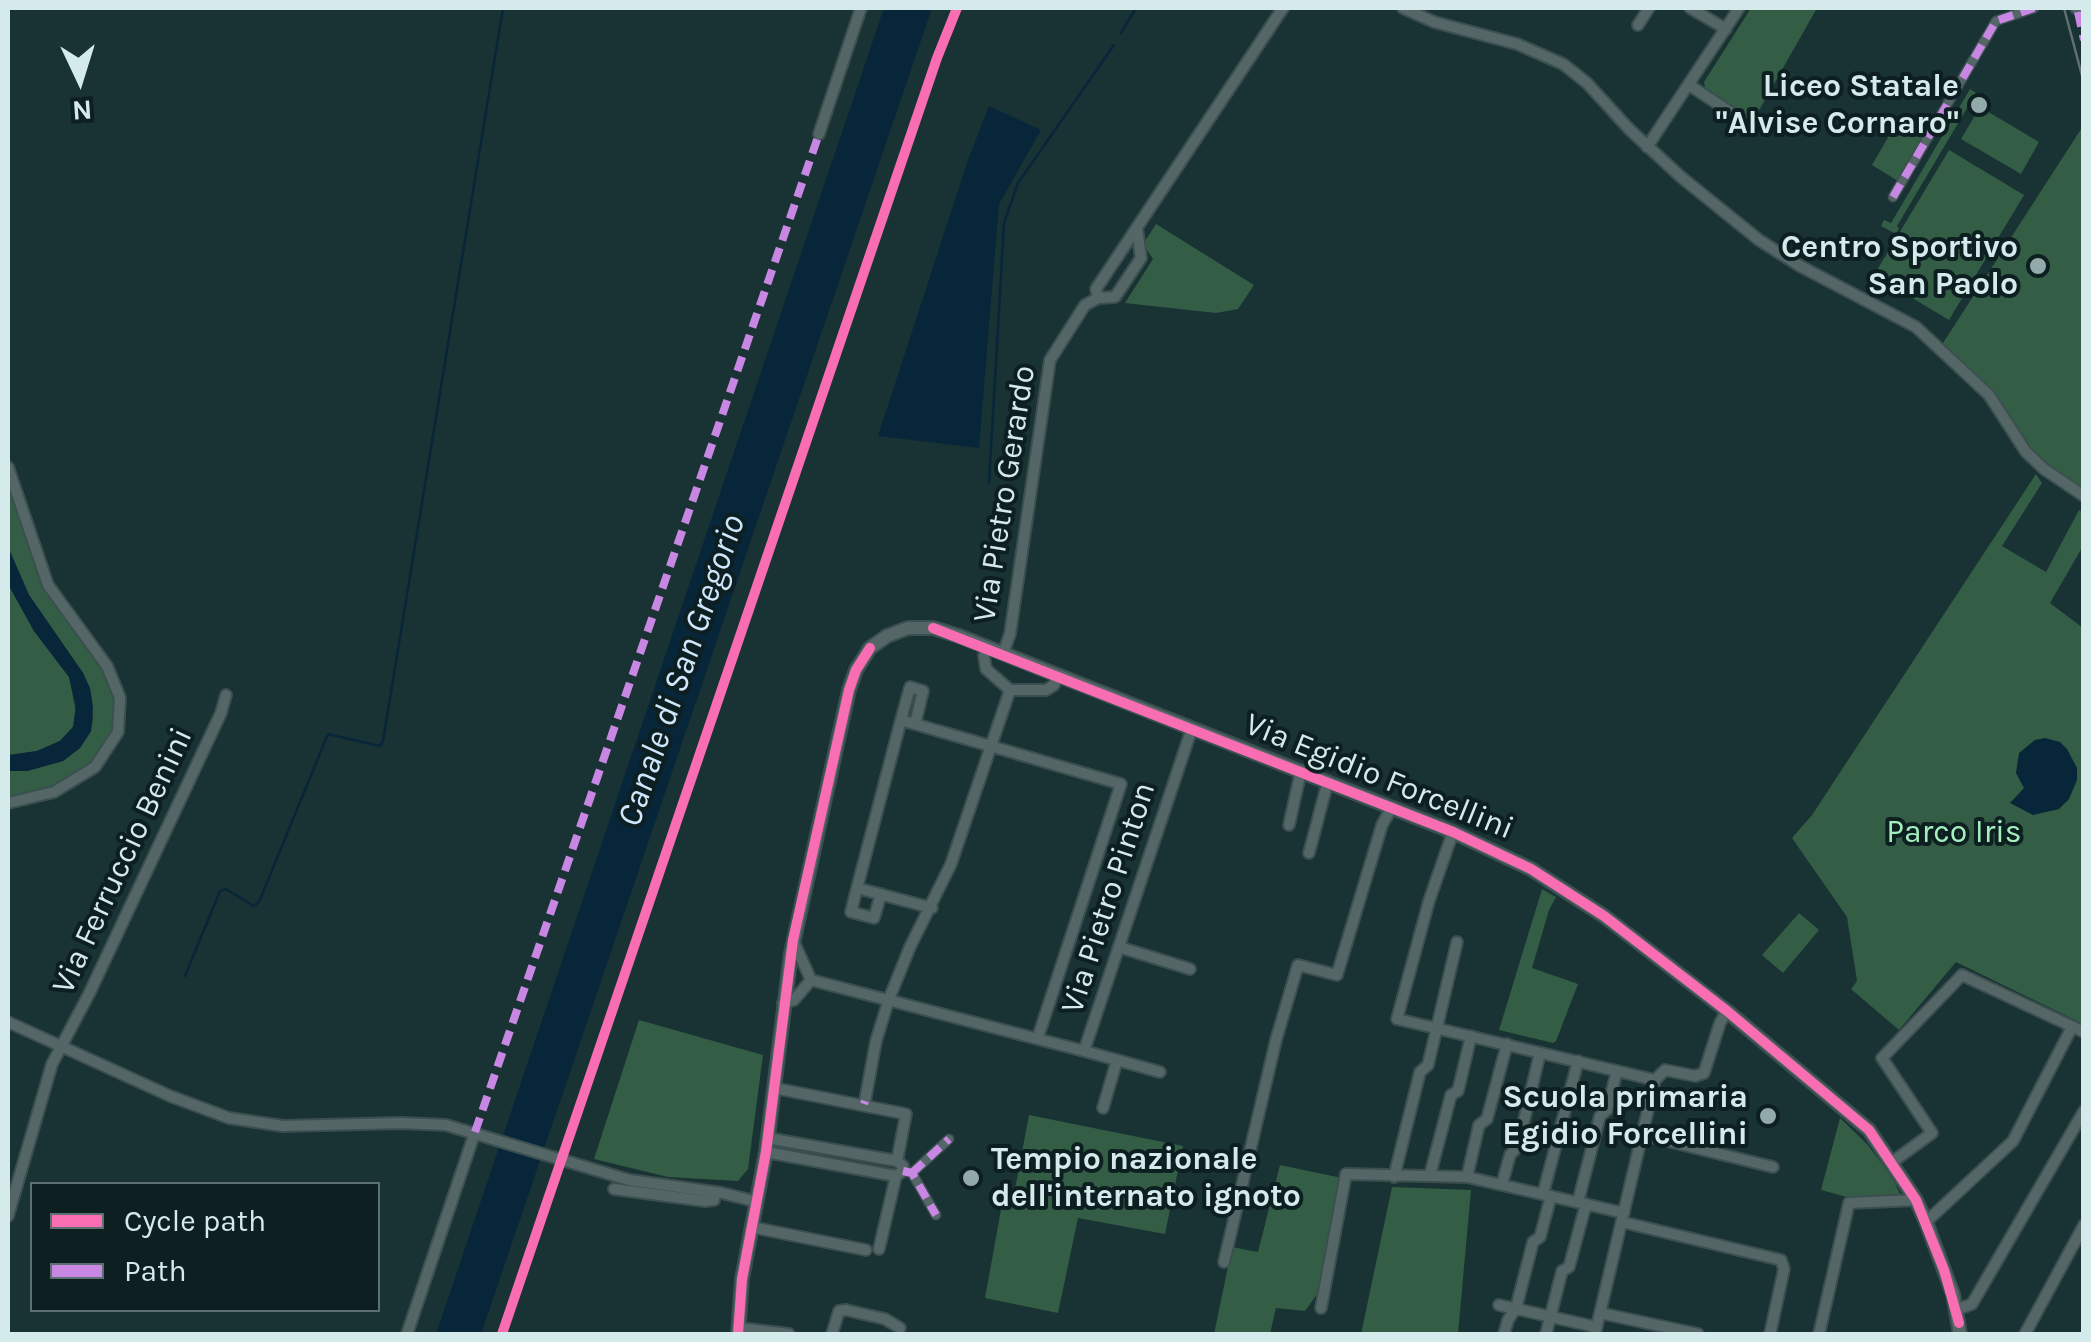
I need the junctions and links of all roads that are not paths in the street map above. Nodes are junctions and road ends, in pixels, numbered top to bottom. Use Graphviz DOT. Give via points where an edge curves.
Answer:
graph roads {
  1 [pos="861,8"];
  2 [pos="1283,8"];
  3 [pos="1402,8"];
  4 [pos="1649,8"];
  5 [pos="1690,8"];
  6 [pos="1738,8"];
  7 [pos="2034,8"];
  8 [pos="2076,8"];
  9 [pos="2084,12"];
  10 [pos="1638,24"];
  11 [pos="1726,28"];
  12 [pos="1689,85"];
  13 [pos="1750,125"];
  14 [pos="819,134"];
  15 [pos="1647,147"];
  16 [pos="1893,197"];
  17 [pos="1134,237"];
  18 [pos="1093,300"];
  19 [pos="8,467"];
  20 [pos="2084,496"];
  21 [pos="988,647"];
  22 [pos="1004,654"];
  23 [pos="1058,676"];
  24 [pos="1010,690"];
  25 [pos="226,695"];
  26 [pos="901,720"];
  27 [pos="915,724"];
  28 [pos="1192,728"];
  29 [pos="992,744"];
  30 [pos="1301,771"];
  31 [pos="1328,781"];
  32 [pos="8,804"];
  33 [pos="1392,807"];
  34 [pos="1289,825"];
  35 [pos="1453,832"];
  36 [pos="1310,853"];
  37 [pos="857,888"];
  38 [pos="881,894"];
  39 [pos="932,908"];
  40 [pos="793,940"];
  41 [pos="1457,942"];
  42 [pos="1119,948"];
  43 [pos="1190,969"];
  44 [pos="811,980"];
  45 [pos="889,999"];
  46 [pos="782,1002"];
  47 [pos="1728,1011"];
  48 [pos="8,1022"];
  49 [pos="1437,1028"];
  50 [pos="2078,1029"];
  51 [pos="1471,1036"];
  52 [pos="1038,1038"];
  53 [pos="1506,1044"];
  54 [pos="60,1047"];
  55 [pos="1084,1051"];
  56 [pos="1540,1052"];
  57 [pos="1117,1060"];
  58 [pos="1578,1062"];
  59 [pos="1617,1071"];
  60 [pos="1160,1072"];
  61 [pos="1656,1080"];
  62 [pos="774,1088"];
  63 [pos="865,1102"];
  64 [pos="1104,1108"];
  65 [pos="2084,1111"];
  66 [pos="478,1134"];
  67 [pos="1643,1136"];
  68 [pos="949,1140"];
  69 [pos="766,1146"];
  70 [pos="1891,1163"];
  71 [pos="1773,1167"];
  72 [pos="902,1170"];
  73 [pos="1430,1175"];
  74 [pos="1467,1176"];
  75 [pos="1394,1177"];
  76 [pos="1502,1184"];
  77 [pos="614,1189"];
  78 [pos="715,1192"];
  79 [pos="1547,1195"];
  80 [pos="1916,1200"];
  81 [pos="754,1201"];
  82 [pos="1582,1203"];
  83 [pos="936,1215"];
  84 [pos="8,1216"];
  85 [pos="1623,1218"];
  86 [pos="1926,1222"];
  87 [pos="2084,1225"];
  88 [pos="751,1227"];
  89 [pos="879,1249"];
  90 [pos="866,1250"];
  91 [pos="1224,1262"];
  92 [pos="1499,1305"];
  93 [pos="1321,1308"];
  94 [pos="1516,1308"];
  95 [pos="1956,1310"];
  96 [pos="1600,1312"];
  97 [pos="1550,1316"];
  98 [pos="900,1328"];
  99 [pos="738,1331"];
  100 [pos="1595,1331"];
  101 [pos="407,1334"];
  102 [pos="789,1334"];
  103 [pos="832,1334"];
  104 [pos="1504,1334"];
  105 [pos="1546,1334"];
  106 [pos="1698,1334"];
  107 [pos="1770,1334"];
  108 [pos="1819,1334"];
  109 [pos="1960,1334"];
  110 [pos="2025,1334"];
  1 -- 14 [label="street"];
  2 -- 17 [label="street, Via Pietro Gerardo"];
  3 -- 15 [label="street" via="1563,64"];
  4 -- 10 [label="street"];
  5 -- 11 [label="street"];
  6 -- 11 [label="street"];
  7 -- 16 [label="street" via="1996,21"];
  8 -- 9 [label="street"];
  11 -- 12 [label="street"];
  12 -- 13 [label="street"];
  12 -- 15 [label="street"];
  15 -- 20 [label="street" via="1770,248 1916,327 1989,396 2026,452"];
  17 -- 18 [label="street, Via Pietro Gerardo"];
  17 -- 18 [label="street, Via Pietro Gerardo" via="1142,255 1132,271 1115,297"];
  18 -- 22 [label="street, Via Pietro Gerardo" via="1050,360"];
  19 -- 32 [label="street" via="48,585 107,666 120,698 118,732 95,768 54,792"];
  21 -- 22 [label="street, Via Egidio Forcellini"];
  21 -- 24 [label="street" via="986,668"];
  21 -- 40 [label="street, Via Egidio Forcellini" via="948,632 908,628 863,656 849,690"];
  22 -- 23 [label="street, Via Egidio Forcellini"];
  23 -- 24 [label="street" via="1046,690"];
  23 -- 28 [label="street, Via Egidio Forcellini"];
  24 -- 29 [label="street"];
  25 -- 54 [label="street, Via Ferruccio Benini"];
  26 -- 27 [label="street"];
  26 -- 27 [label="street" via="910,687 923,691"];
  26 -- 37 [label="street"];
  27 -- 29 [label="street"];
  28 -- 30 [label="street, Via Egidio Forcellini"];
  28 -- 42 [label="street, Via Pietro Pinton"];
  29 -- 39 [label="street"];
  29 -- 52 [label="street" via="1121,784"];
  30 -- 31 [label="street, Via Egidio Forcellini"];
  30 -- 34 [label="street, Via Egidio Forcellini"];
  31 -- 33 [label="street, Via Egidio Forcellini"];
  31 -- 36 [label="street, Via Egidio Forcellini"];
  33 -- 35 [label="street, Via Egidio Forcellini"];
  33 -- 91 [label="street" via="1337,975 1298,965"];
  35 -- 47 [label="street, Via Egidio Forcellini" via="1546,878"];
  35 -- 49 [label="street" via="1397,1019"];
  37 -- 38 [label="street"];
  37 -- 38 [label="street" via="851,912 874,918"];
  38 -- 39 [label="street"];
  39 -- 45 [label="street"];
  40 -- 44 [label="street"];
  40 -- 46 [label="street, Via Egidio Forcellini"];
  41 -- 49 [label="street"];
  42 -- 43 [label="street"];
  42 -- 55 [label="street, Via Pietro Pinton"];
  44 -- 45 [label="street"];
  44 -- 46 [label="street" via="794,1000"];
  45 -- 52 [label="street"];
  45 -- 63 [label="street"];
  46 -- 62 [label="street, Via Egidio Forcellini"];
  47 -- 61 [label="street" via="1704,1074 1665,1070"];
  47 -- 70 [label="street, Via Egidio Forcellini" via="1869,1130"];
  48 -- 54 [label="street"];
  49 -- 51 [label="street"];
  49 -- 75 [label="street"];
  50 -- 70 [label="street" via="1962,974 1882,1058 1932,1134"];
  50 -- 86 [label="street" via="2012,1141"];
  51 -- 53 [label="street"];
  51 -- 73 [label="street"];
  52 -- 55 [label="street"];
  53 -- 56 [label="street"];
  53 -- 74 [label="street"];
  54 -- 66 [label="street" via="206,1111 253,1123 422,1122"];
  54 -- 84 [label="street, Via Ferruccio Benini"];
  55 -- 57 [label="street, Via Pietro Pinton"];
  56 -- 58 [label="street"];
  56 -- 76 [label="street"];
  57 -- 60 [label="street, Via Pietro Pinton"];
  57 -- 64 [label="street"];
  58 -- 59 [label="street"];
  58 -- 79 [label="street"];
  59 -- 61 [label="street"];
  59 -- 82 [label="street"];
  61 -- 67 [label="street"];
  62 -- 63 [label="street"];
  62 -- 69 [label="street, Via Egidio Forcellini"];
  63 -- 72 [label="street" via="906,1114"];
  65 -- 95 [label="street" via="1972,1304"];
  66 -- 78 [label="street" via="629,1180"];
  66 -- 101 [label="street"];
  67 -- 71 [label="street"];
  67 -- 85 [label="street"];
  68 -- 72 [label="street"];
  69 -- 72 [label="street"];
  69 -- 81 [label="street, Via Egidio Forcellini"];
  70 -- 80 [label="street, Via Egidio Forcellini"];
  72 -- 83 [label="street"];
  72 -- 89 [label="street"];
  73 -- 74 [label="street"];
  73 -- 75 [label="street"];
  74 -- 76 [label="street"];
  75 -- 93 [label="street" via="1346,1174"];
  76 -- 79 [label="street"];
  77 -- 78 [label="street" via="706,1201"];
  78 -- 81 [label="street"];
  79 -- 82 [label="street"];
  79 -- 94 [label="street"];
  80 -- 86 [label="street, Via Egidio Forcellini"];
  80 -- 108 [label="street" via="1849,1203"];
  81 -- 88 [label="street, Via Egidio Forcellini"];
  82 -- 85 [label="street"];
  82 -- 97 [label="street"];
  85 -- 96 [label="street"];
  85 -- 107 [label="street" via="1781,1260"];
  86 -- 95 [label="street, Via Egidio Forcellini"];
  87 -- 110 [label="street"];
  88 -- 90 [label="street"];
  88 -- 99 [label="street, Via Egidio Forcellini"];
  92 -- 94 [label="street"];
  94 -- 97 [label="street"];
  94 -- 104 [label="street"];
  95 -- 109 [label="street, Via Egidio Forcellini"];
  96 -- 100 [label="street"];
  96 -- 106 [label="street"];
  97 -- 100 [label="street"];
  97 -- 105 [label="street"];
  98 -- 103 [label="street" via="846,1310 839,1312"];
  99 -- 102 [label="street"];
}
